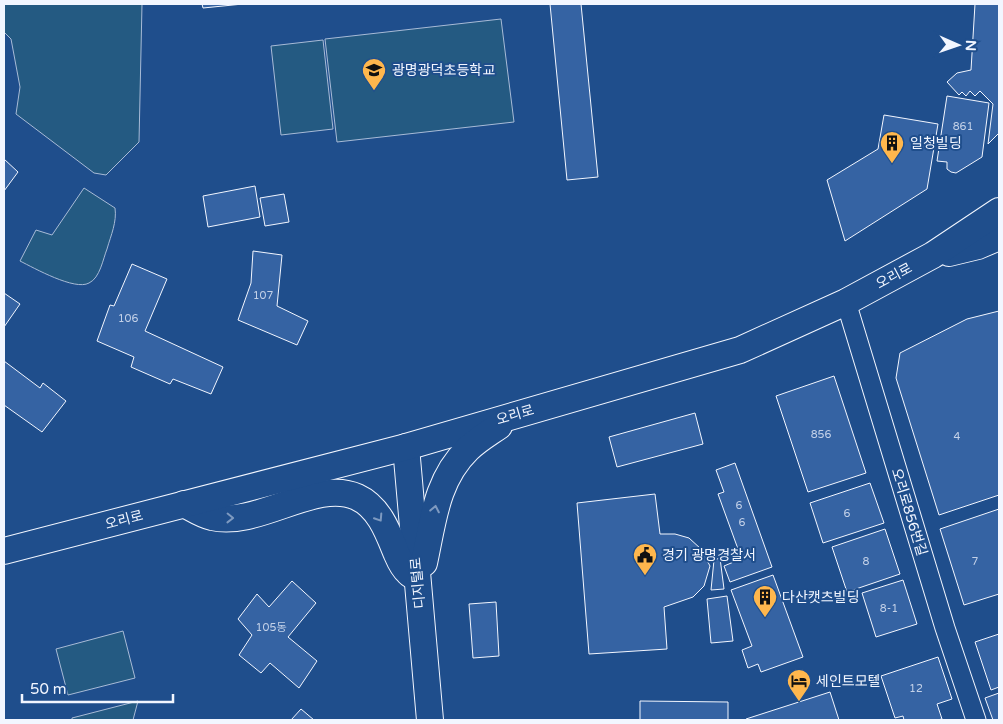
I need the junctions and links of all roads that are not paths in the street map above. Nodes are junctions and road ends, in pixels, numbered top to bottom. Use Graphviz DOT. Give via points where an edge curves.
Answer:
graph roads {
  1 [pos="999,211"];
  2 [pos="999,237"];
  3 [pos="933,256"];
  4 [pos="846,302"];
  5 [pos="516,415"];
  6 [pos="406,446"];
  7 [pos="184,504"];
  8 [pos="4,551"];
  9 [pos="418,585"];
  10 [pos="430,720"];
  11 [pos="976,720"];
  1 -- 3 [label="main road, 오리로"];
  2 -- 3 [label="main road" via="958,252"];
  3 -- 4 [label="main road, 오리로"];
  4 -- 5 [label="main road, 오리로" via="740,350"];
  4 -- 11 [label="street, 오리로856번길"];
  5 -- 6 [label="main road, 오리로"];
  9 -- 5 [label="main road, one-way" via="437,499 445,480 467,450"];
  6 -- 7 [label="main road, 오리로"];
  6 -- 9 [label="main road, 디지털로"];
  7 -- 8 [label="main road, 오리로"];
  7 -- 9 [label="main road, one-way" via="211,517 236,519 327,494 356,496 378,515 400,561"];
  9 -- 10 [label="main road, 디지털로"];
}
